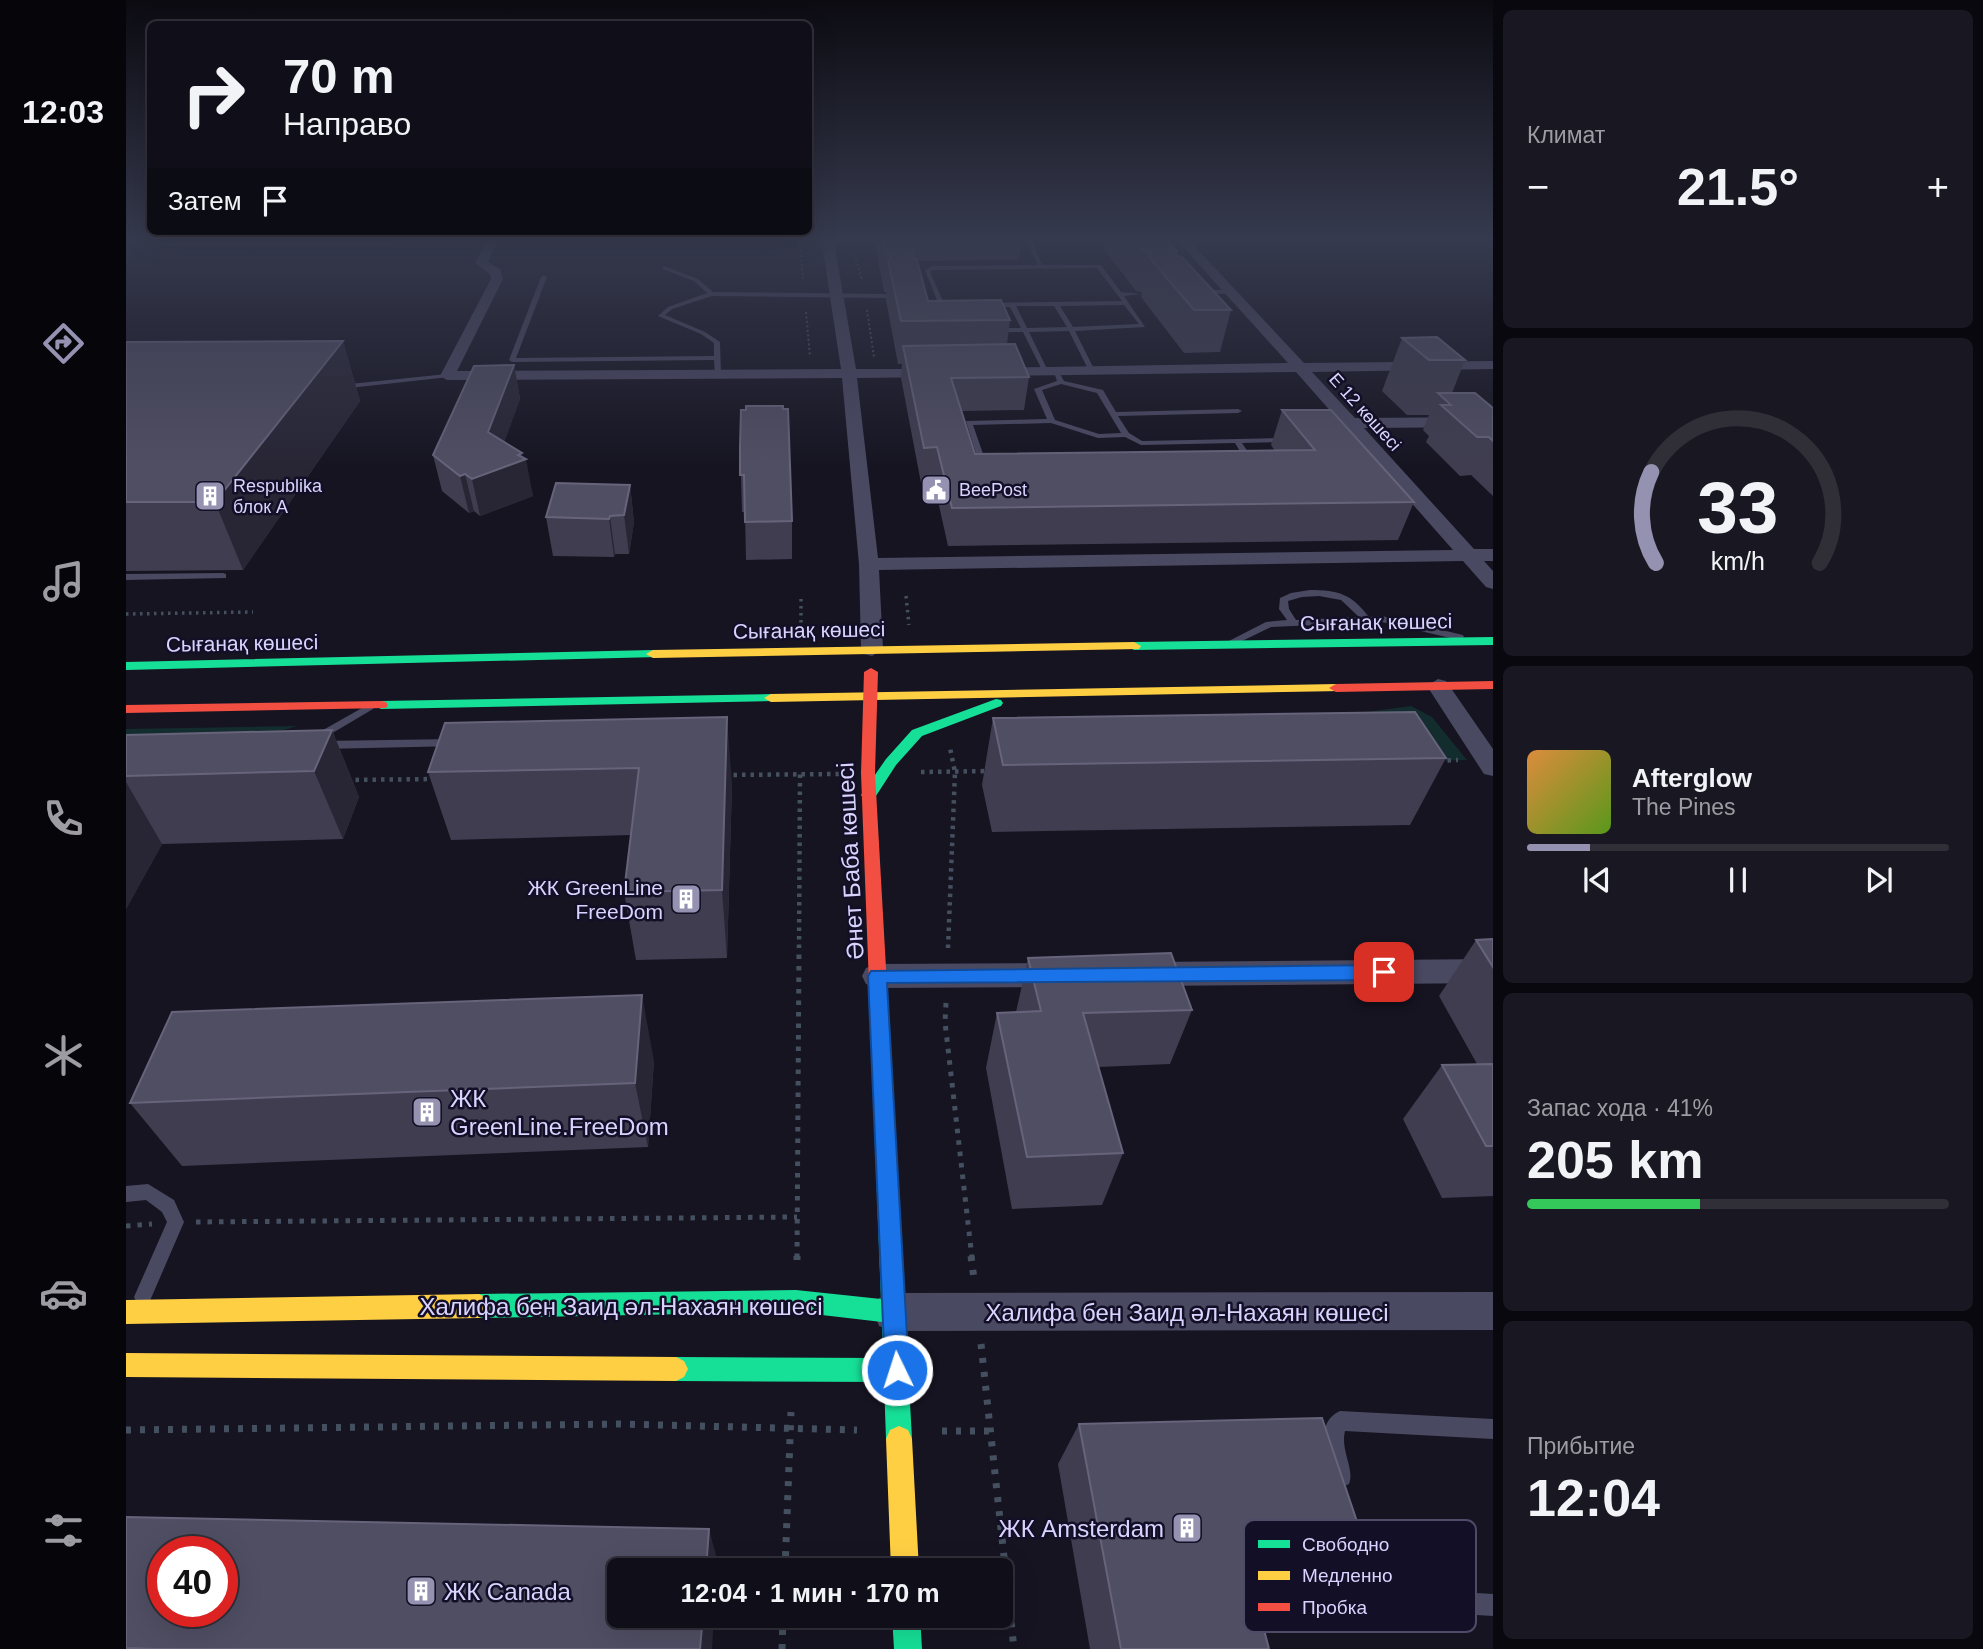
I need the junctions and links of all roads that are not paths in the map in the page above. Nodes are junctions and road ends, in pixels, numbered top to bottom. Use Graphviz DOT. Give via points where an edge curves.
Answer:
graph roads {
  1 [pos="479,314"];
  2 [pos="530,314"];
  3 [pos="663,314"];
  4 [pos="839,314"];
  5 [pos="946,314"];
  6 [pos="1016,314"];
  7 [pos="1062,314"];
  8 [pos="1134,314"];
  9 [pos="1249,314"];
  10 [pos="951,328"];
  11 [pos="1071,329"];
  12 [pos="988,330"];
  13 [pos="1024,330"];
  14 [pos="717,359"];
  15 [pos="1493,365"];
  16 [pos="1300,369"];
  17 [pos="1092,370"];
  18 [pos="954,372"];
  19 [pos="980,372"];
  20 [pos="849,374"];
  21 [pos="1054,374"];
  22 [pos="718,375"];
  23 [pos="447,376"];
  24 [pos="333,387"];
  25 [pos="1238,411"];
  26 [pos="1113,414"];
  27 [pos="1052,421"];
  28 [pos="1489,429"];
  29 [pos="1354,433"];
  30 [pos="1126,435"];
  31 [pos="1293,440"];
  32 [pos="1237,441"];
  33 [pos="1140,443"];
  34 [pos="1146,453"];
  35 [pos="1245,473"];
  36 [pos="988,477"];
  37 [pos="1493,555"];
  38 [pos="1468,556"];
  39 [pos="869,564"];
  40 [pos="223,576"];
  41 [pos="126,577"];
  42 [pos="1493,583"];
  43 [pos="1366,619"];
  44 [pos="1293,622"];
  45 [pos="1493,641"];
  46 [pos="1472,642"];
  47 [pos="1225,645"];
  48 [pos="872,649"];
  49 [pos="126,666"];
  50 [pos="1493,685"];
  51 [pos="1438,686"];
  52 [pos="1037,691"];
  53 [pos="871,696"];
  54 [pos="375,704"];
  55 [pos="126,709"];
  56 [pos="468,743"];
  57 [pos="1490,764"];
  58 [pos="869,794"];
  59 [pos="1493,971"];
  60 [pos="877,976"];
  61 [pos="126,1194"];
  62 [pos="132,1311"];
  63 [pos="1493,1311"];
  64 [pos="893,1312"];
  65 [pos="126,1365"];
  66 [pos="897,1370"];
  67 [pos="1493,1429"];
  68 [pos="1348,1497"];
  69 [pos="904,1558"];
  70 [pos="907,1628"];
  71 [pos="908,1649"];
  1 -- 23 [label="street"];
  2 -- 14 [label="lane" via="512,360"];
  3 -- 14 [label="lane" via="718,342"];
  4 -- 20 [label="street"];
  5 -- 10 [label="lane"];
  6 -- 13 [label="lane"];
  7 -- 11 [label="lane"];
  8 -- 11 [label="lane" via="1143,326"];
  9 -- 16 [label="street, Е 12 көшесі"];
  11 -- 13 [label="lane"];
  11 -- 17 [label="lane"];
  12 -- 13 [label="lane"];
  13 -- 21 [label="lane"];
  14 -- 22 [label="lane"];
  15 -- 16 [label="street"];
  16 -- 17 [label="street"];
  16 -- 29 [label="street, Е 12 көшесі"];
  17 -- 21 [label="street"];
  18 -- 20 [label="street"];
  19 -- 21 [label="street"];
  20 -- 22 [label="street"];
  20 -- 39 [label="street"];
  21 -- 26 [label="lane" via="1100,391"];
  21 -- 27 [label="lane" via="1038,389"];
  22 -- 23 [label="street"];
  23 -- 24 [label="lane"];
  25 -- 26 [label="lane"];
  26 -- 30 [label="lane"];
  27 -- 30 [label="lane" via="1098,436"];
  27 -- 36 [label="lane" via="969,423"];
  28 -- 29 [label="street" via="1469,422"];
  29 -- 38 [label="street, Е 12 көшесі"];
  30 -- 33 [label="lane"];
  31 -- 32 [label="lane"];
  32 -- 33 [label="lane"];
  32 -- 35 [label="lane" via="1258,473"];
  33 -- 34 [label="lane"];
  37 -- 38 [label="street"];
  38 -- 39 [label="street"];
  38 -- 42 [label="street, Е 12 көшесі"];
  39 -- 48 [label="street"];
  40 -- 41 [label="lane"];
  43 -- 44 [label="lane"];
  43 -- 44 [label="lane" via="1340,596 1299,595 1283,600"];
  43 -- 46 [label="lane" via="1420,626"];
  44 -- 47 [label="lane" via="1269,624"];
  45 -- 46 [label="main road, Сығанақ көшесі"];
  46 -- 47 [label="main road, Сығанақ көшесі"];
  47 -- 48 [label="main road, Сығанақ көшесі"];
  48 -- 49 [label="main road, Сығанақ көшесі"];
  48 -- 53 [label="main road, Әнет Баба көшесі"];
  50 -- 51 [label="main road"];
  51 -- 52 [label="main road"];
  51 -- 57 [label="street"];
  52 -- 53 [label="main road"];
  52 -- 58 [label="main road" via="973,709 917,733"];
  53 -- 54 [label="main road"];
  53 -- 58 [label="main road, Әнет Баба көшесі"];
  54 -- 55 [label="main road"];
  54 -- 56 [label="lane" via="302,745"];
  58 -- 60 [label="main road, Әнет Баба көшесі"];
  59 -- 60 [label="street"];
  60 -- 64 [label="main road, Әнет Баба көшесі"];
  61 -- 62 [label="lane" via="148,1192 168,1206 176,1222"];
  62 -- 64 [label="main road, Халифа бен Заид әл-Нахаян көшесі" via="796,1301"];
  63 -- 64 [label="street, Халифа бен Заид әл-Нахаян көшесі"];
  64 -- 66 [label="main road, Әнет Баба көшесі"];
  65 -- 66 [label="main road"];
  66 -- 69 [label="main road, Әнет Баба көшесі"];
  67 -- 68 [label="lane" via="1340,1421 1333,1431 1333,1447"];
  70 -- 71 [label="main road"];
}
